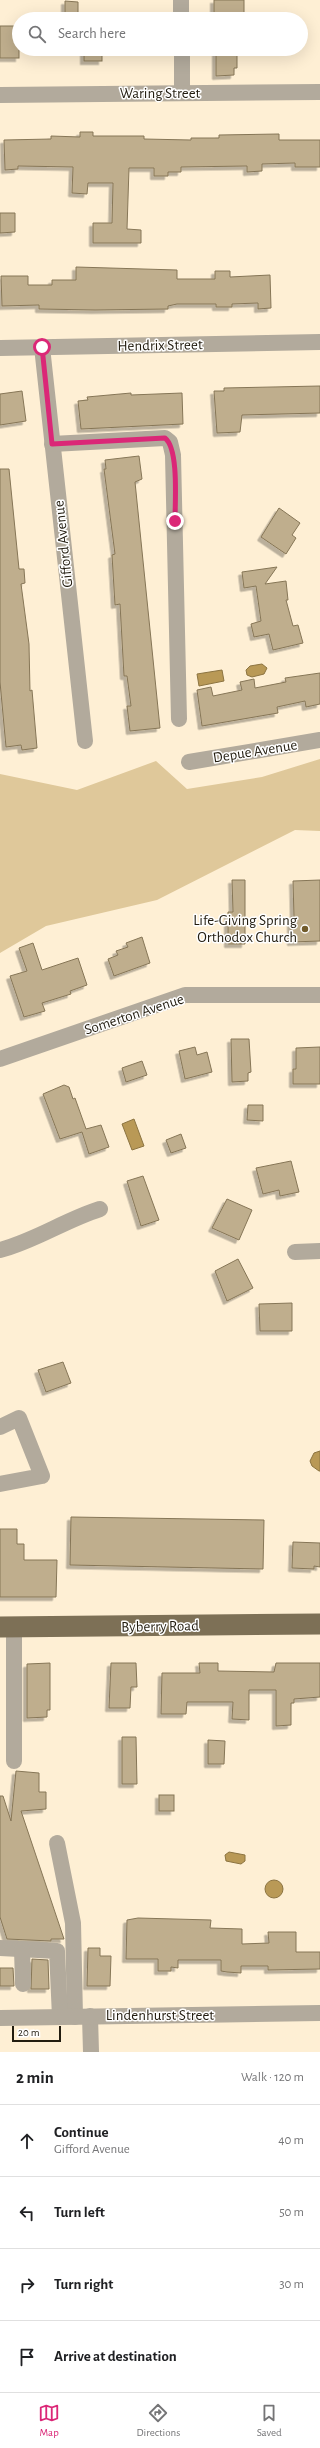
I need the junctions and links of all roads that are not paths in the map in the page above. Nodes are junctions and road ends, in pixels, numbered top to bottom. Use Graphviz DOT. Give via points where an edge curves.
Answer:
graph roads {
  1 [pos="181,0"];
  2 [pos="181,12"];
  3 [pos="182,56"];
  4 [pos="320,92"];
  5 [pos="182,93"];
  6 [pos="0,95"];
  7 [pos="320,342"];
  8 [pos="42,347"];
  9 [pos="0,348"];
  10 [pos="52,444"];
  11 [pos="180,719"];
  12 [pos="320,740"];
  13 [pos="85,741"];
  14 [pos="189,762"];
  15 [pos="320,995"];
  16 [pos="0,1059"];
  17 [pos="100,1209"];
  18 [pos="0,1250"];
  19 [pos="320,1251"];
  20 [pos="295,1252"];
  21 [pos="0,1427"];
  22 [pos="0,1484"];
  23 [pos="320,1624"];
  24 [pos="7,1627"];
  25 [pos="14,1761"];
  26 [pos="57,1843"];
  27 [pos="0,1948"];
  28 [pos="22,1949"];
  29 [pos="23,1984"];
  30 [pos="320,2013"];
  31 [pos="75,2017"];
  32 [pos="0,2018"];
  33 [pos="91,2052"];
  1 -- 2 [label="street"];
  3 -- 5 [label="street"];
  4 -- 5 [label="street, Waring Street"];
  5 -- 6 [label="street, Waring Street"];
  7 -- 8 [label="street, Hendrix Street"];
  8 -- 9 [label="street, Hendrix Street"];
  8 -- 10 [label="street, Gifford Avenue"];
  10 -- 11 [label="street" via="165,438 170,442 174,462"];
  10 -- 13 [label="street, Gifford Avenue"];
  12 -- 14 [label="street, Depue Avenue"];
  15 -- 16 [label="street, Somerton Avenue" via="186,995"];
  17 -- 18 [label="street" via="78,1216 14,1247"];
  19 -- 20 [label="street"];
  21 -- 22 [label="street" via="20,1418 42,1476"];
  23 -- 24 [label="main road, Byberry Road"];
  24 -- 25 [label="street"];
  26 -- 31 [label="street" via="73,1923"];
  27 -- 28 [label="street"];
  28 -- 29 [label="street"];
  28 -- 31 [label="street" via="57,1952"];
  30 -- 31 [label="street, Lindenhurst Street"];
  31 -- 32 [label="street, Lindenhurst Street"];
  31 -- 33 [label="street"];
}
